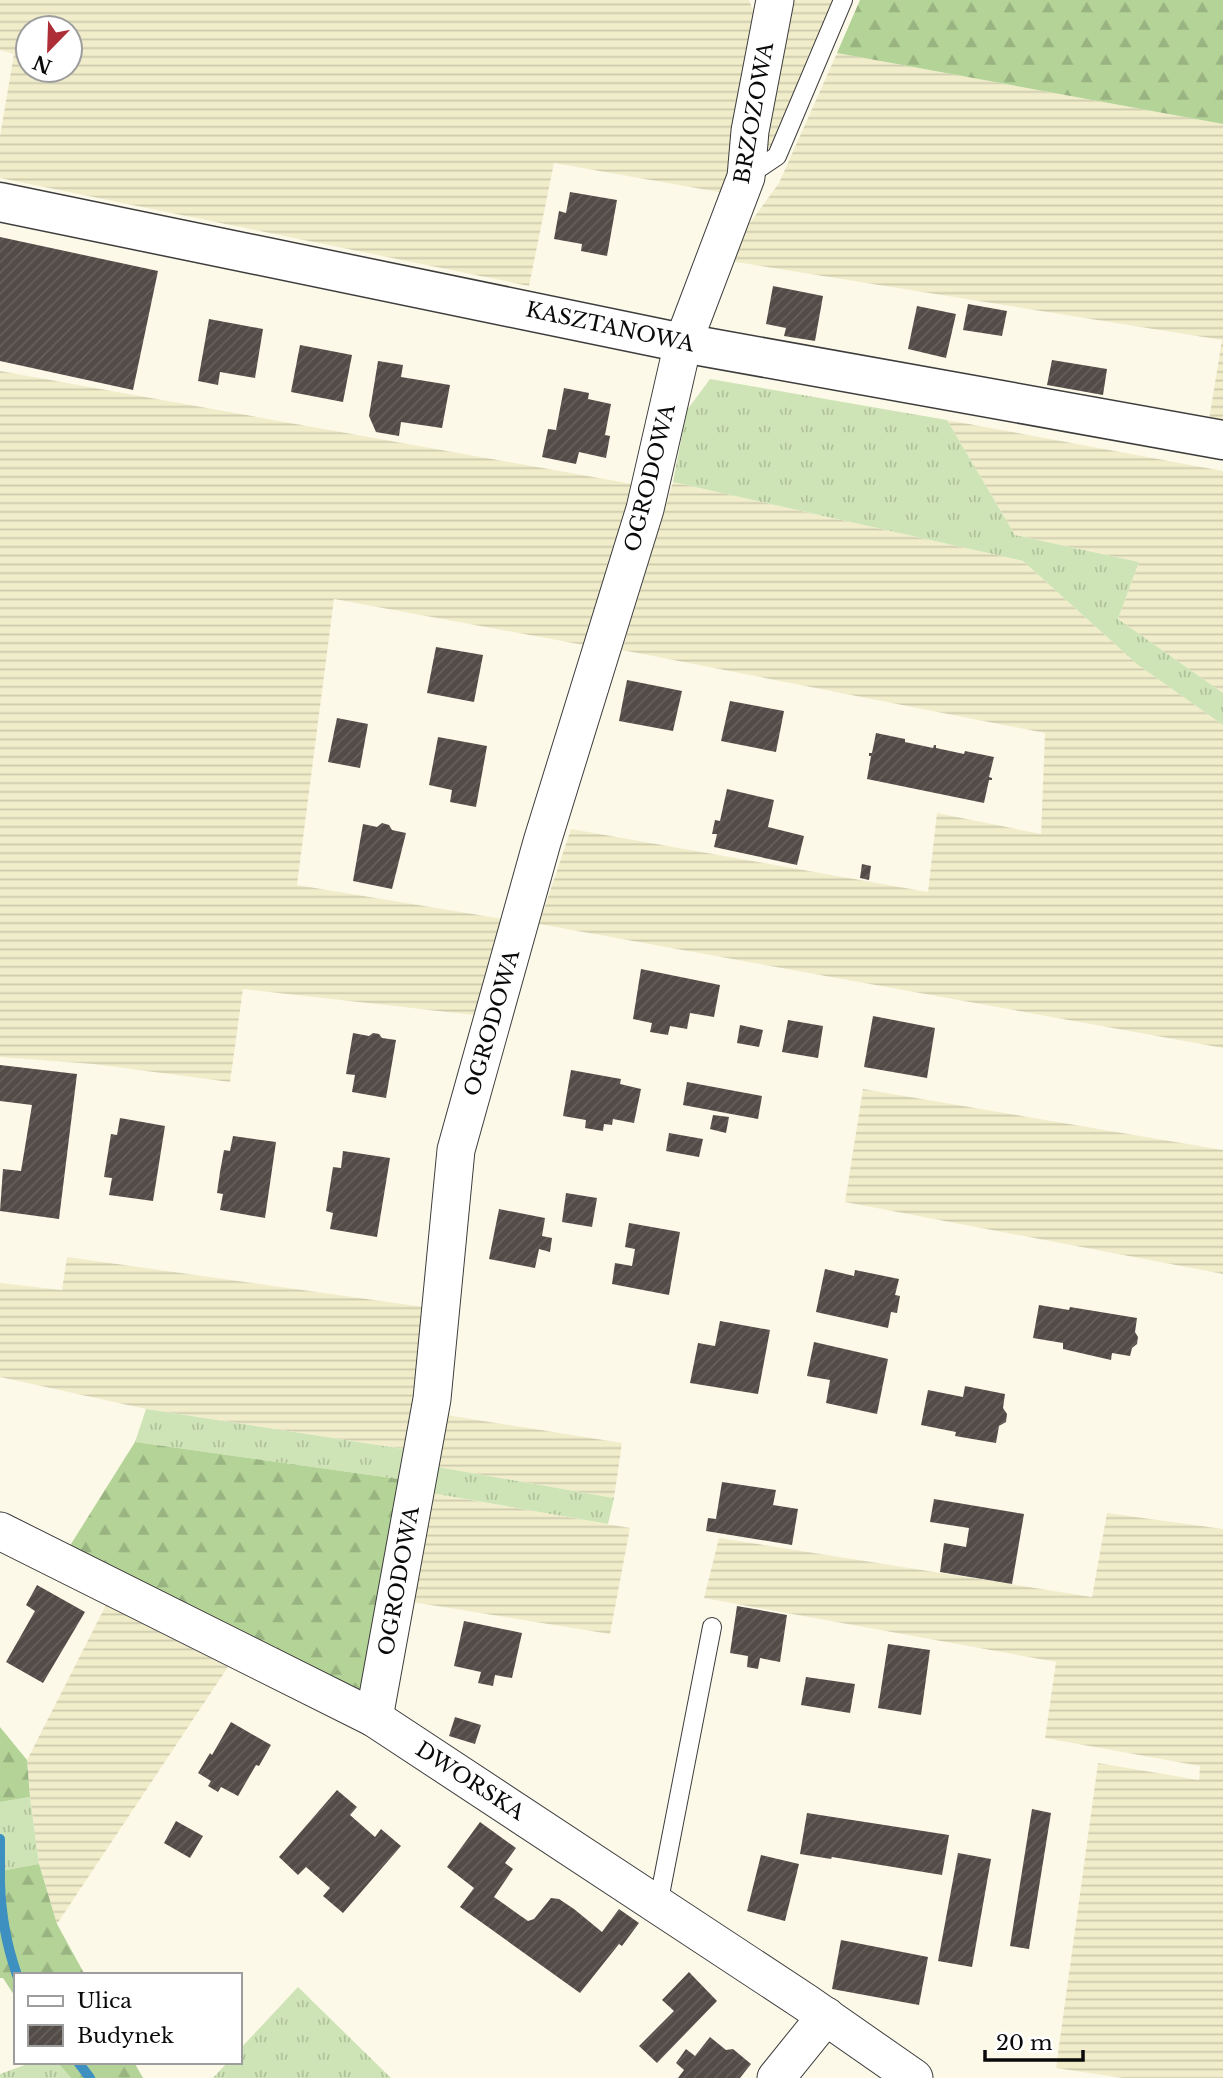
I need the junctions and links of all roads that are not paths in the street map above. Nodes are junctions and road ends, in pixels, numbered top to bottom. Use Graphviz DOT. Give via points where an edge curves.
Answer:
graph roads {
  1 [pos="775,0"];
  2 [pos="843,0"];
  3 [pos="746,177"];
  4 [pos="0,202"];
  5 [pos="683,343"];
  6 [pos="1223,440"];
  7 [pos="0,1531"];
  8 [pos="712,1627"];
  9 [pos="374,1718"];
  10 [pos="658,1905"];
  11 [pos="826,2016"];
  12 [pos="776,2078"];
  13 [pos="914,2078"];
  1 -- 3 [label="street, BRZOZOWA"];
  2 -- 3 [label="lane" via="777,156"];
  3 -- 5 [label="street, BRZOZOWA"];
  4 -- 5 [label="street, KASZTANOWA"];
  5 -- 6 [label="street, KASZTANOWA"];
  5 -- 9 [label="street, OGRODOWA" via="645,509 542,842 456,1150 432,1399"];
  7 -- 9 [label="street, DWORSKA"];
  8 -- 10 [label="lane"];
  9 -- 10 [label="street, DWORSKA"];
  10 -- 11 [label="street, DWORSKA"];
  11 -- 12 [label="street"];
  11 -- 13 [label="street, DWORSKA"];
}
